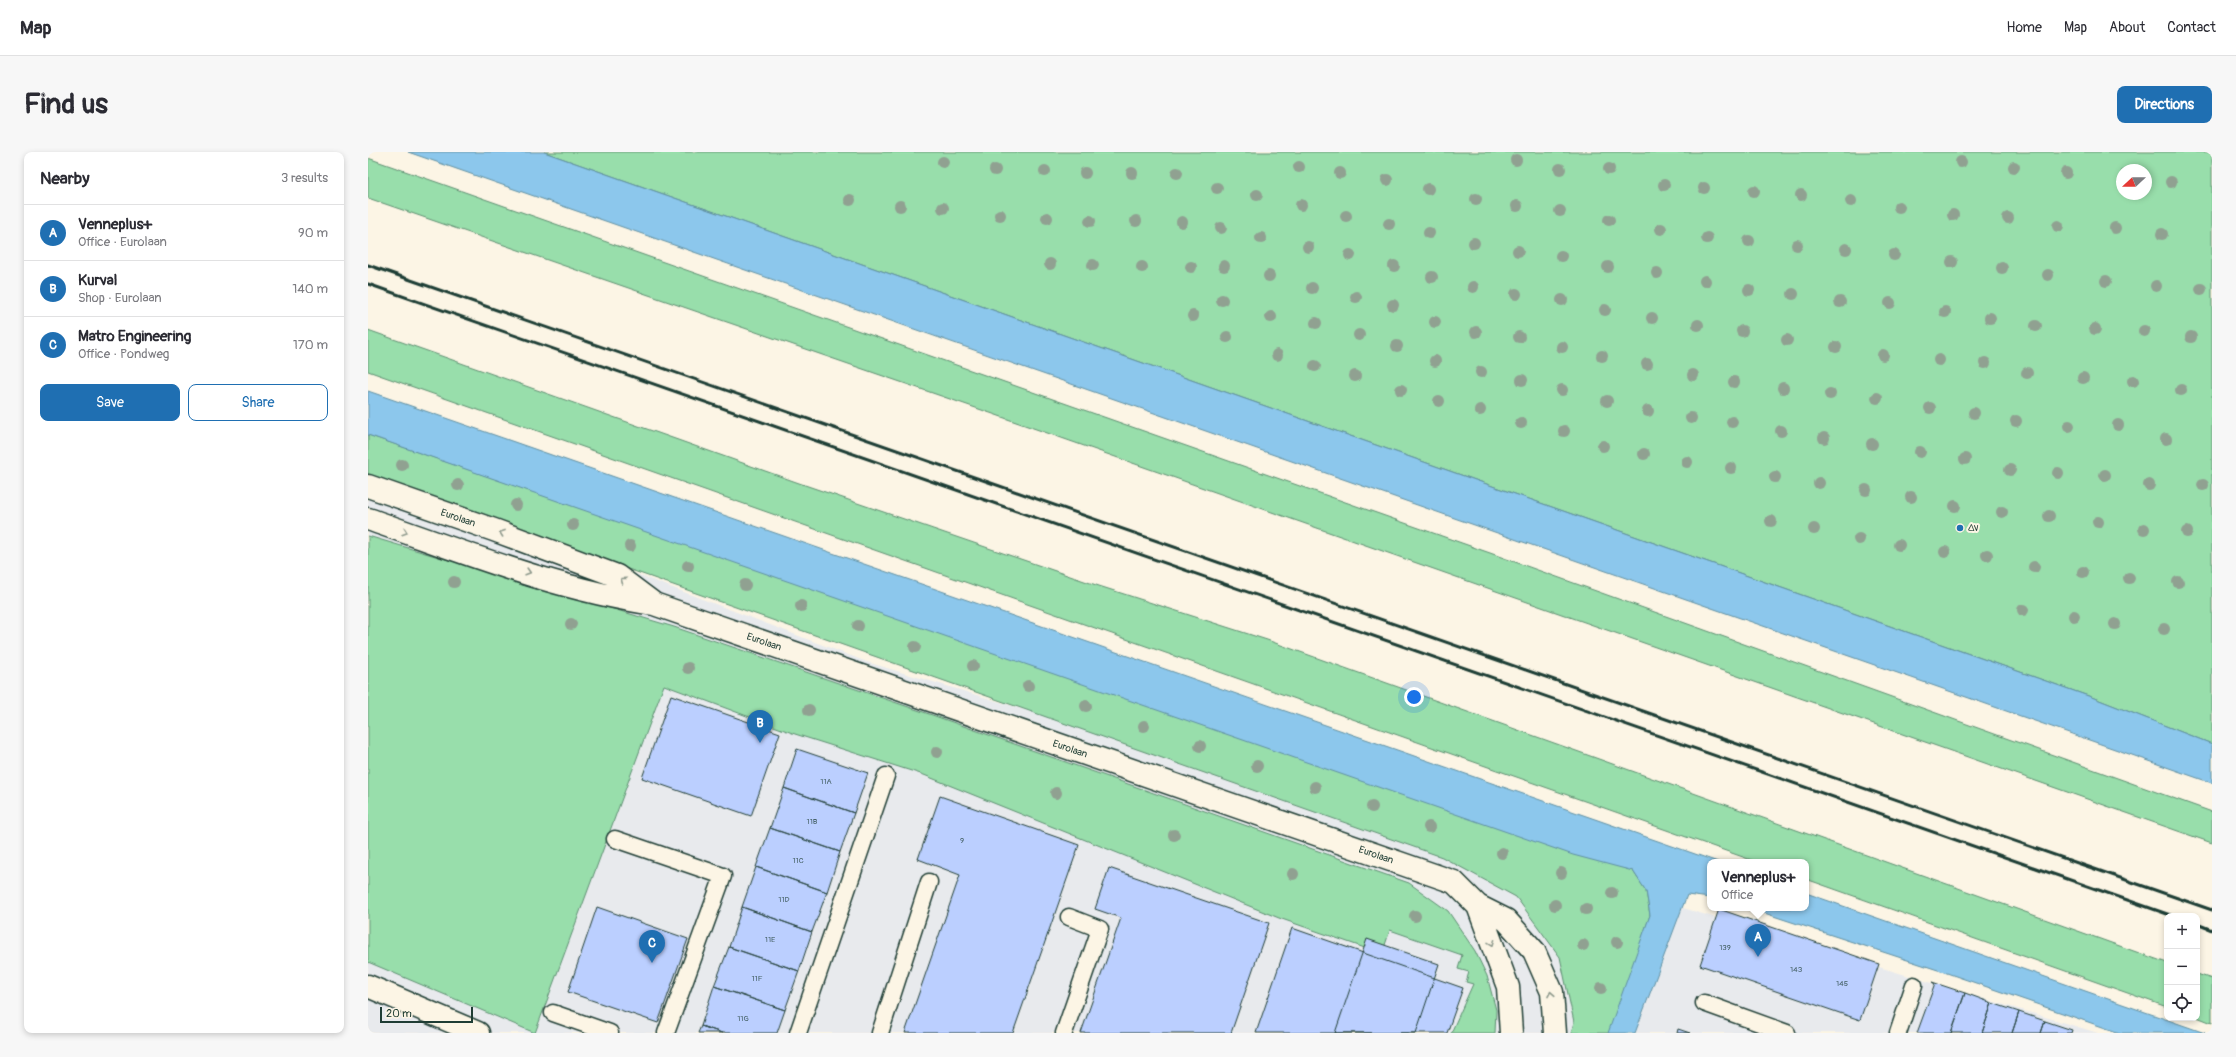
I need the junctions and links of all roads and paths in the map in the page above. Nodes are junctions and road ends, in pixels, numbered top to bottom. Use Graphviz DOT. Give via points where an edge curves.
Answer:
graph roads {
  1 [pos="368,486"];
  2 [pos="368,519"];
  3 [pos="654,604"];
  4 [pos="886,776"];
  5 [pos="615,839"];
  6 [pos="929,882"];
  7 [pos="1478,906"];
  8 [pos="1069,917"];
  9 [pos="1914,985"];
  10 [pos="368,986"];
  11 [pos="1704,1003"];
  12 [pos="554,1013"];
  13 [pos="478,1033"];
  14 [pos="610,1033"];
  15 [pos="666,1033"];
  16 [pos="798,1033"];
  17 [pos="880,1033"];
  18 [pos="1064,1033"];
  19 [pos="1511,1033"];
  20 [pos="1555,1033"];
  21 [pos="1787,1033"];
  22 [pos="1898,1033"];
  3 -- 1 [label="main road, Eurolaan, one-way" via="617,576"];
  2 -- 3 [label="main road, Eurolaan, one-way" via="484,559 605,596"];
  3 -- 7 [label="main road, Eurolaan" via="1454,882"];
  4 -- 16 [label="lane"];
  5 -- 15 [label="lane" via="723,876"];
  6 -- 17 [label="lane"];
  7 -- 19 [label="main road, Eurolaan, one-way" via="1508,987"];
  20 -- 7 [label="main road, Eurolaan, one-way" via="1552,992 1534,951 1506,920"];
  8 -- 18 [label="lane" via="1100,929"];
  9 -- 22 [label="lane"];
  10 -- 13 [label="main road"];
  11 -- 21 [label="lane"];
  12 -- 14 [label="lane"];
}
